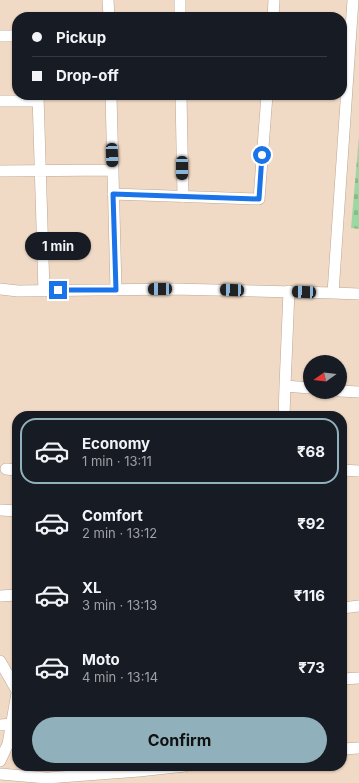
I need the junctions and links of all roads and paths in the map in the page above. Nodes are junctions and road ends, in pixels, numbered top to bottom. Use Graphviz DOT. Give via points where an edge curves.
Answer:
graph roads {
  1 [pos="108,0"];
  2 [pos="180,0"];
  3 [pos="274,0"];
  4 [pos="353,0"];
  5 [pos="109,12"];
  6 [pos="180,12"];
  7 [pos="273,12"];
  8 [pos="0,36"];
  9 [pos="12,36"];
  10 [pos="347,63"];
  11 [pos="13,100"];
  12 [pos="38,100"];
  13 [pos="110,100"];
  14 [pos="181,100"];
  15 [pos="267,100"];
  16 [pos="344,100"];
  17 [pos="0,101"];
  18 [pos="113,170"];
  19 [pos="0,171"];
  20 [pos="40,171"];
  21 [pos="113,194"];
  22 [pos="183,197"];
  23 [pos="0,290"];
  24 [pos="116,290"];
  25 [pos="44,291"];
  26 [pos="289,291"];
  27 [pos="333,293"];
  28 [pos="359,294"];
  29 [pos="285,386"];
  30 [pos="303,387"];
  31 [pos="347,391"];
  32 [pos="359,392"];
  33 [pos="284,411"];
  34 [pos="6,469"];
  35 [pos="12,470"];
  36 [pos="347,470"];
  37 [pos="359,471"];
  38 [pos="0,510"];
  39 [pos="12,511"];
  40 [pos="12,595"];
  41 [pos="0,596"];
  42 [pos="359,606"];
  43 [pos="347,607"];
  44 [pos="0,661"];
  45 [pos="359,678"];
  46 [pos="347,679"];
  47 [pos="12,683"];
  48 [pos="12,724"];
  49 [pos="0,725"];
  50 [pos="347,748"];
  51 [pos="359,748"];
  52 [pos="0,761"];
  53 [pos="139,771"];
  54 [pos="0,774"];
  1 -- 5 [label="street"];
  2 -- 6 [label="street"];
  3 -- 7 [label="street"];
  4 -- 10 [label="street"];
  8 -- 9 [label="street"];
  11 -- 17 [label="street"];
  12 -- 20 [label="street"];
  13 -- 18 [label="street"];
  14 -- 22 [label="street"];
  15 -- 22 [label="street" via="259,199"];
  16 -- 27 [label="street"];
  18 -- 20 [label="street"];
  18 -- 21 [label="street"];
  19 -- 20 [label="street"];
  20 -- 25 [label="street"];
  21 -- 22 [label="street"];
  21 -- 24 [label="street"];
  23 -- 25 [label="street"];
  24 -- 25 [label="street"];
  24 -- 26 [label="street"];
  26 -- 27 [label="street"];
  26 -- 29 [label="street"];
  27 -- 28 [label="street"];
  29 -- 30 [label="street"];
  29 -- 33 [label="street"];
  31 -- 32 [label="street"];
  34 -- 35 [label="street"];
  36 -- 37 [label="street"];
  38 -- 39 [label="street"];
  40 -- 41 [label="street"];
  42 -- 43 [label="street"];
  44 -- 47 [label="street"];
  45 -- 46 [label="street"];
  48 -- 49 [label="street"];
  48 -- 52 [label="street" via="8,744"];
  50 -- 51 [label="street"];
  53 -- 54 [label="street" via="47,778"];
}
